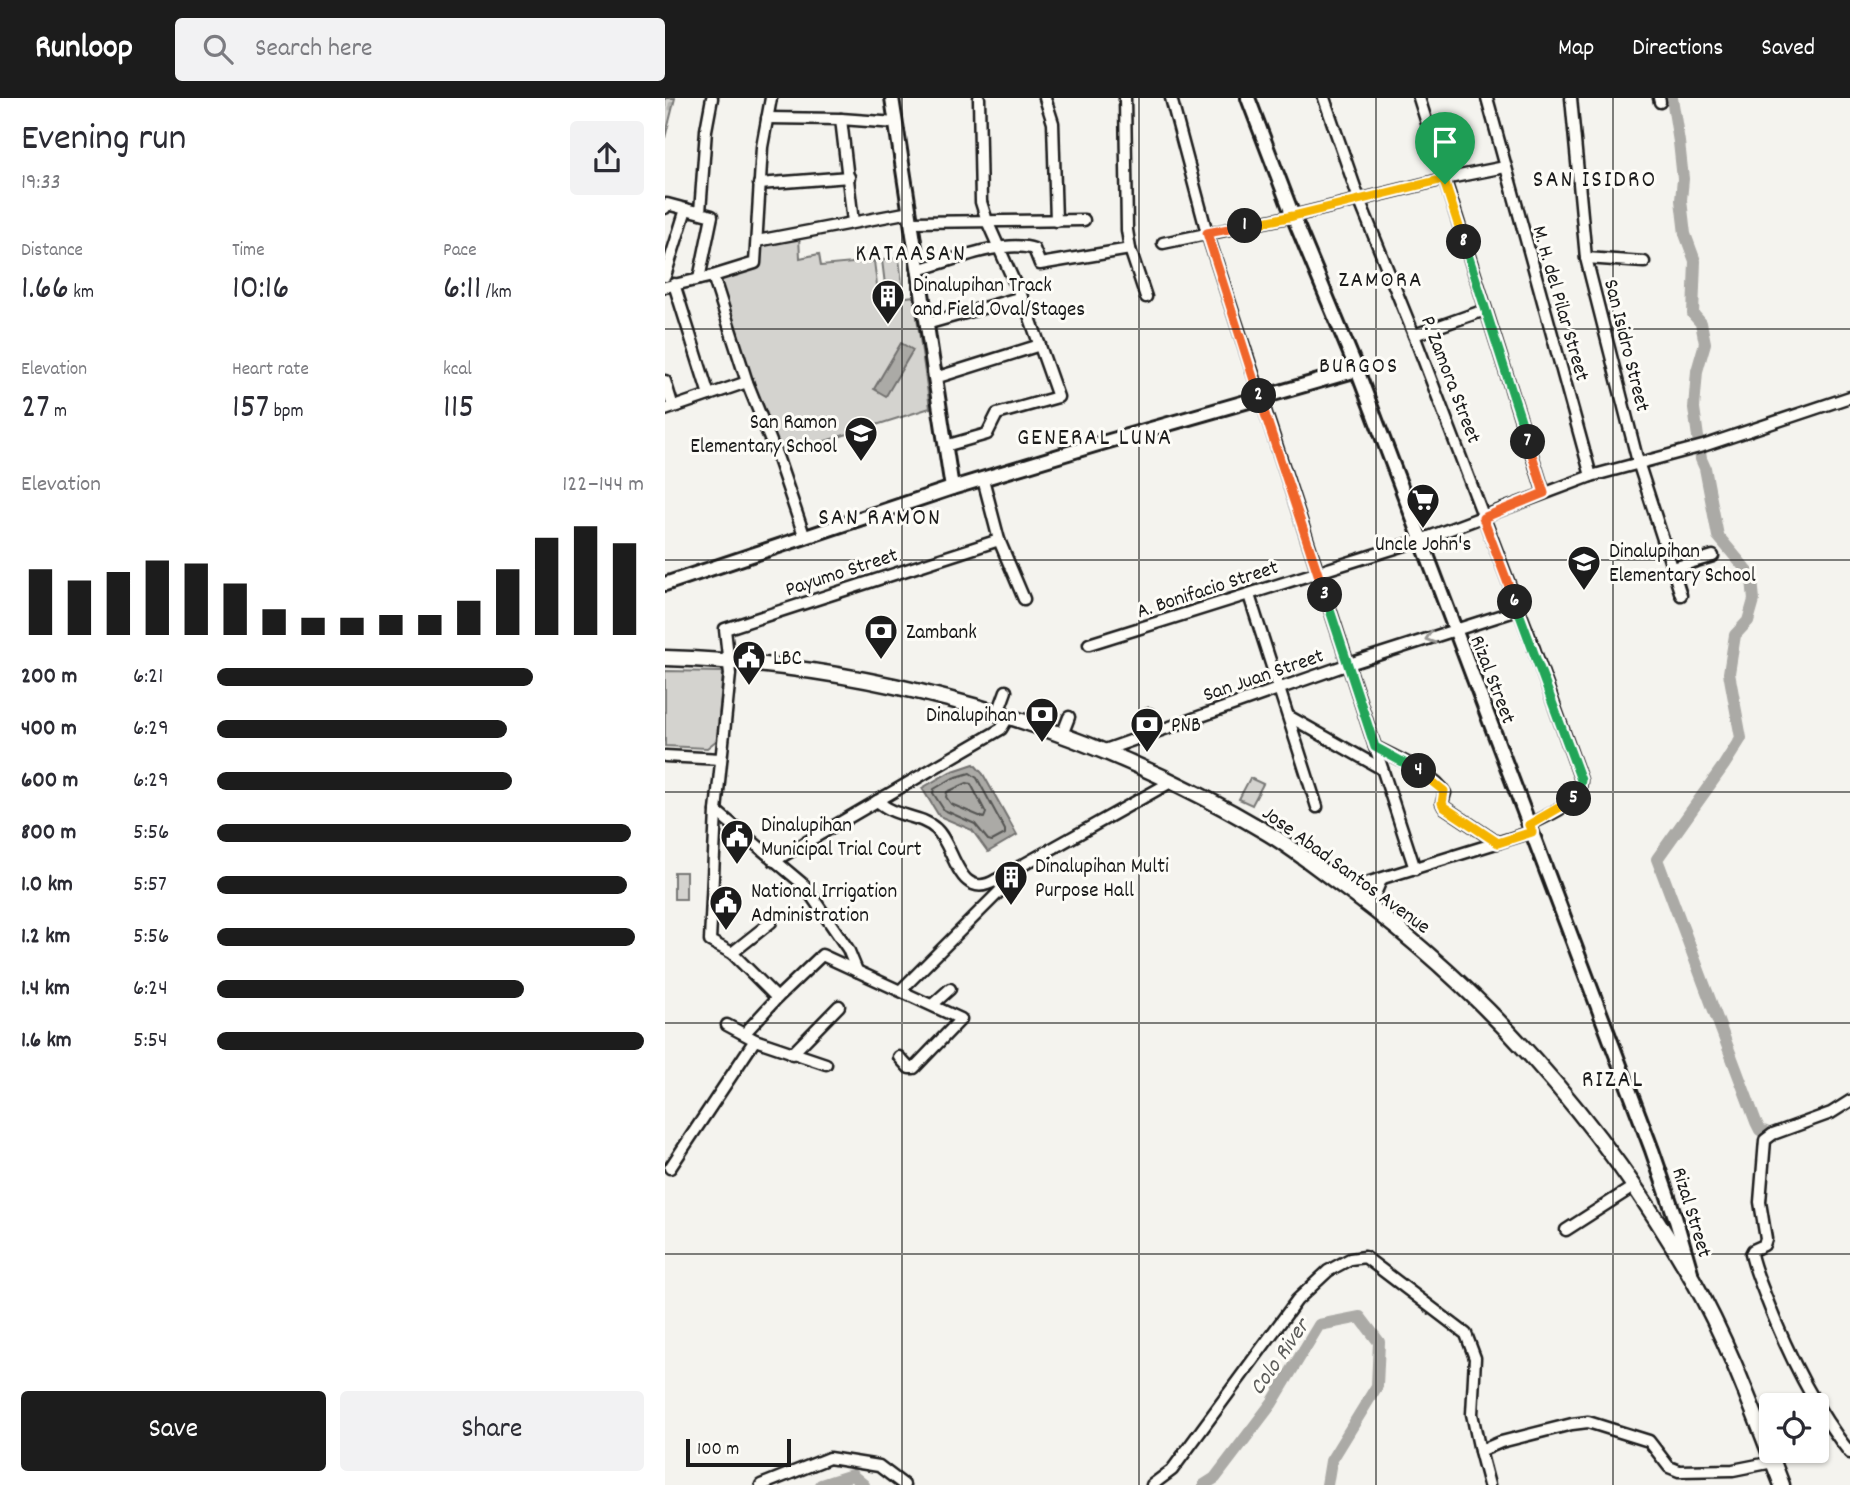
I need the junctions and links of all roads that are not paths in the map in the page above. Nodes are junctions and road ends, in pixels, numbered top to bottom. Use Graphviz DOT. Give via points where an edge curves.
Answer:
graph roads {
  1 [pos="712,98"];
  2 [pos="771,98"];
  3 [pos="892,98"];
  4 [pos="979,98"];
  5 [pos="1045,98"];
  6 [pos="1125,98"];
  7 [pos="1171,98"];
  8 [pos="1248,98"];
  9 [pos="1324,98"];
  10 [pos="1419,98"];
  11 [pos="1487,98"];
  12 [pos="1571,98"];
  13 [pos="767,118"];
  14 [pos="841,119"];
  15 [pos="896,123"];
  16 [pos="1505,167"];
  17 [pos="849,177"];
  18 [pos="1444,179"];
  19 [pos="759,184"];
  20 [pos="1359,199"];
  21 [pos="665,208"];
  22 [pos="687,209"];
  23 [pos="700,212"];
  24 [pos="1293,216"];
  25 [pos="910,217"];
  26 [pos="1056,220"];
  27 [pos="1083,220"];
  28 [pos="986,221"];
  29 [pos="853,222"];
  30 [pos="1207,233"];
  31 [pos="757,241"];
  32 [pos="1163,243"];
  33 [pos="999,247"];
  34 [pos="1130,249"];
  35 [pos="1586,258"];
  36 [pos="1644,262"];
  37 [pos="918,270"];
  38 [pos="665,276"];
  39 [pos="713,276"];
  40 [pos="699,279"];
  41 [pos="670,285"];
  42 [pos="1021,297"];
  43 [pos="1146,297"];
  44 [pos="1485,310"];
  45 [pos="926,324"];
  46 [pos="1414,335"];
  47 [pos="1039,345"];
  48 [pos="1357,370"];
  49 [pos="935,378"];
  50 [pos="665,381"];
  51 [pos="747,382"];
  52 [pos="709,395"];
  53 [pos="1259,397"];
  54 [pos="1850,397"];
  55 [pos="669,408"];
  56 [pos="945,446"];
  57 [pos="1638,462"];
  58 [pos="1591,477"];
  59 [pos="983,479"];
  60 [pos="952,488"];
  61 [pos="1544,493"];
  62 [pos="1483,518"];
  63 [pos="805,538"];
  64 [pos="999,540"];
  65 [pos="1421,540"];
  66 [pos="1713,556"];
  67 [pos="1673,568"];
  68 [pos="1317,572"];
  69 [pos="665,584"];
  70 [pos="1681,594"];
  71 [pos="1249,595"];
  72 [pos="1024,599"];
  73 [pos="1518,610"];
  74 [pos="1455,630"];
  75 [pos="1089,644"];
  76 [pos="665,658"];
  77 [pos="730,661"];
  78 [pos="1349,664"];
  79 [pos="1280,688"];
  80 [pos="1006,691"];
  81 [pos="1004,714"];
  82 [pos="1149,714"];
  83 [pos="1069,717"];
  84 [pos="1290,717"];
  85 [pos="1156,732"];
  86 [pos="1062,735"];
  87 [pos="1375,747"];
  88 [pos="1102,751"];
  89 [pos="665,756"];
  90 [pos="722,759"];
  91 [pos="1382,769"];
  92 [pos="1171,782"];
  93 [pos="877,801"];
  94 [pos="1317,807"];
  95 [pos="716,811"];
  96 [pos="1530,828"];
  97 [pos="1498,843"];
  98 [pos="773,861"];
  99 [pos="1415,869"];
  100 [pos="996,880"];
  101 [pos="1381,880"];
  102 [pos="1347,889"];
  103 [pos="1370,906"];
  104 [pos="771,922"];
  105 [pos="732,953"];
  106 [pos="857,971"];
  107 [pos="950,989"];
  108 [pos="901,990"];
  109 [pos="777,998"];
  110 [pos="932,1005"];
  111 [pos="839,1006"];
  112 [pos="727,1025"];
  113 [pos="745,1033"];
  114 [pos="755,1040"];
  115 [pos="792,1054"];
  116 [pos="899,1057"];
  117 [pos="826,1064"];
  118 [pos="1850,1101"];
  119 [pos="670,1168"];
  120 [pos="1633,1187"];
  121 [pos="1566,1230"];
  122 [pos="1693,1279"];
  123 [pos="1759,1428"];
  124 [pos="1480,1451"];
  125 [pos="1850,1453"];
  126 [pos="1768,1463"];
  127 [pos="1773,1463"];
  128 [pos="761,1485"];
  129 [pos="904,1485"];
  130 [pos="1152,1485"];
  131 [pos="1489,1485"];
  132 [pos="1782,1485"];
  1 -- 23 [label="street"];
  2 -- 13 [label="street"];
  3 -- 15 [label="main road"];
  4 -- 28 [label="street" via="981,202"];
  5 -- 26 [label="street" via="1053,123"];
  6 -- 34 [label="street"];
  7 -- 30 [label="street"];
  8 -- 24 [label="main road, Rizal Street"];
  9 -- 20 [label="street, P. Zamora Street"];
  10 -- 18 [label="street"];
  11 -- 16 [label="street, M. H. del Pilar Street"];
  12 -- 35 [label="street, San Isidro Street"];
  13 -- 14 [label="street"];
  13 -- 19 [label="street"];
  14 -- 15 [label="street"];
  14 -- 17 [label="street"];
  15 -- 25 [label="main road"];
  16 -- 18 [label="street"];
  16 -- 58 [label="street, M. H. del Pilar Street"];
  17 -- 19 [label="street"];
  17 -- 29 [label="street"];
  18 -- 20 [label="street"];
  18 -- 44 [label="street"];
  19 -- 31 [label="street"];
  20 -- 24 [label="street"];
  20 -- 46 [label="street, P. Zamora Street"];
  21 -- 22 [label="street" via="667,204"];
  22 -- 23 [label="street"];
  22 -- 38 [label="street"];
  23 -- 40 [label="street" via="712,216"];
  24 -- 30 [label="street"];
  24 -- 48 [label="main road, Rizal Street"];
  25 -- 28 [label="street"];
  25 -- 29 [label="street"];
  25 -- 37 [label="main road"];
  26 -- 27 [label="street"];
  26 -- 28 [label="street"];
  28 -- 33 [label="street"];
  29 -- 31 [label="street"];
  30 -- 32 [label="street"];
  30 -- 53 [label="street"];
  31 -- 39 [label="street" via="754,265"];
  33 -- 34 [label="street" via="1034,249 1040,264"];
  33 -- 37 [label="street"];
  33 -- 42 [label="street"];
  34 -- 43 [label="street"];
  35 -- 36 [label="street"];
  35 -- 57 [label="street, San Isidro Street"];
  37 -- 45 [label="main road"];
  39 -- 40 [label="street"];
  39 -- 51 [label="street"];
  40 -- 41 [label="street"];
  41 -- 52 [label="street"];
  42 -- 45 [label="street"];
  42 -- 47 [label="street"];
  44 -- 46 [label="street"];
  44 -- 61 [label="street"];
  45 -- 49 [label="main road"];
  46 -- 62 [label="street, P. Zamora Street"];
  47 -- 49 [label="street"];
  47 -- 56 [label="street" via="1058,397 997,414 987,434"];
  48 -- 53 [label="main road"];
  48 -- 65 [label="main road, Rizal Street"];
  49 -- 56 [label="main road"];
  50 -- 55 [label="street"];
  51 -- 52 [label="street"];
  51 -- 63 [label="street"];
  52 -- 55 [label="street"];
  53 -- 59 [label="main road"];
  53 -- 68 [label="street"];
  54 -- 57 [label="street, A. Bonifacio Street" via="1699,447"];
  56 -- 60 [label="main road"];
  57 -- 58 [label="street, A. Bonifacio Street"];
  57 -- 67 [label="street, San Isidro Street"];
  58 -- 61 [label="street, A. Bonifacio Street"];
  59 -- 60 [label="main road"];
  59 -- 64 [label="street"];
  60 -- 63 [label="main road"];
  61 -- 62 [label="street, A. Bonifacio Street"];
  62 -- 65 [label="street, A. Bonifacio Street"];
  62 -- 73 [label="street, P. Zamora Street"];
  63 -- 69 [label="main road"];
  64 -- 72 [label="street"];
  64 -- 77 [label="street, Payumo Street" via="725,629"];
  65 -- 68 [label="street, A. Bonifacio Street"];
  65 -- 74 [label="main road, Rizal Street"];
  66 -- 67 [label="street"];
  67 -- 70 [label="street, San Isidro Street"];
  68 -- 71 [label="street, A. Bonifacio Street"];
  68 -- 78 [label="street"];
  71 -- 75 [label="street, A. Bonifacio Street"];
  71 -- 79 [label="street"];
  73 -- 74 [label="street, San Juan Street"];
  73 -- 96 [label="street, P. Zamora Street" via="1581,780 1570,803"];
  74 -- 78 [label="street, San Juan Street, one-way"];
  74 -- 96 [label="main road, Rizal Street"];
  76 -- 77 [label="highway, Jose Abad Santos Avenue"];
  77 -- 81 [label="highway, Jose Abad Santos Avenue" via="859,677"];
  77 -- 90 [label="street"];
  78 -- 79 [label="street, San Juan Street"];
  78 -- 87 [label="street"];
  79 -- 84 [label="street"];
  79 -- 85 [label="street, San Juan Street"];
  80 -- 81 [label="street"];
  81 -- 86 [label="highway, Jose Abad Santos Avenue"];
  81 -- 93 [label="street" via="1001,729"];
  82 -- 85 [label="street"];
  83 -- 86 [label="street"];
  84 -- 91 [label="street"];
  84 -- 94 [label="street"];
  85 -- 88 [label="street, San Juan Street"];
  86 -- 88 [label="highway, Jose Abad Santos Avenue"];
  87 -- 91 [label="street"];
  87 -- 97 [label="street" via="1441,786 1444,807"];
  88 -- 92 [label="highway, Jose Abad Santos Avenue"];
  89 -- 90 [label="street"];
  90 -- 95 [label="street"];
  91 -- 99 [label="street"];
  92 -- 100 [label="street"];
  92 -- 102 [label="highway, Jose Abad Santos Avenue" via="1268,833"];
  93 -- 98 [label="street"];
  93 -- 100 [label="street" via="938,831 972,884 984,887"];
  95 -- 98 [label="street"];
  95 -- 105 [label="street" via="710,941"];
  96 -- 97 [label="street, P. Zamora Street"];
  96 -- 122 [label="main road, Rizal Street" via="1661,1174"];
  97 -- 99 [label="street, P. Zamora Street"];
  98 -- 106 [label="street" via="804,885 848,949"];
  99 -- 101 [label="street, P. Zamora Street"];
  100 -- 108 [label="street" via="1003,888"];
  101 -- 102 [label="street, P. Zamora Street"];
  101 -- 103 [label="street"];
  102 -- 103 [label="highway, Jose Abad Santos Avenue"];
  103 -- 120 [label="highway, Jose Abad Santos Avenue" via="1431,956 1530,1052 1592,1126"];
  104 -- 105 [label="street"];
  105 -- 109 [label="street"];
  106 -- 108 [label="street"];
  106 -- 109 [label="street" via="822,955"];
  107 -- 110 [label="street"];
  108 -- 110 [label="street"];
  109 -- 113 [label="street"];
  110 -- 116 [label="street" via="961,1019 914,1068"];
  111 -- 115 [label="street"];
  112 -- 113 [label="street"];
  113 -- 114 [label="street"];
  114 -- 115 [label="street"];
  114 -- 119 [label="street"];
  115 -- 117 [label="street"];
  118 -- 125 [label="street" via="1765,1140 1760,1202 1766,1240 1751,1254 1799,1369 1825,1419"];
  120 -- 121 [label="street"];
  120 -- 122 [label="highway, Jose Abad Santos Avenue"];
  122 -- 123 [label="highway, Jose Abad Santos Avenue"];
  124 -- 126 [label="street" via="1588,1422 1644,1438 1669,1467 1679,1471 1733,1470"];
  124 -- 130 [label="street" via="1472,1414 1475,1358 1466,1334 1365,1257 1328,1271 1297,1300 1172,1469"];
  124 -- 131 [label="street"];
  127 -- 132 [label="highway, Jose Abad Santos Avenue"];
  128 -- 129 [label="street" via="829,1458 879,1466"];
}
